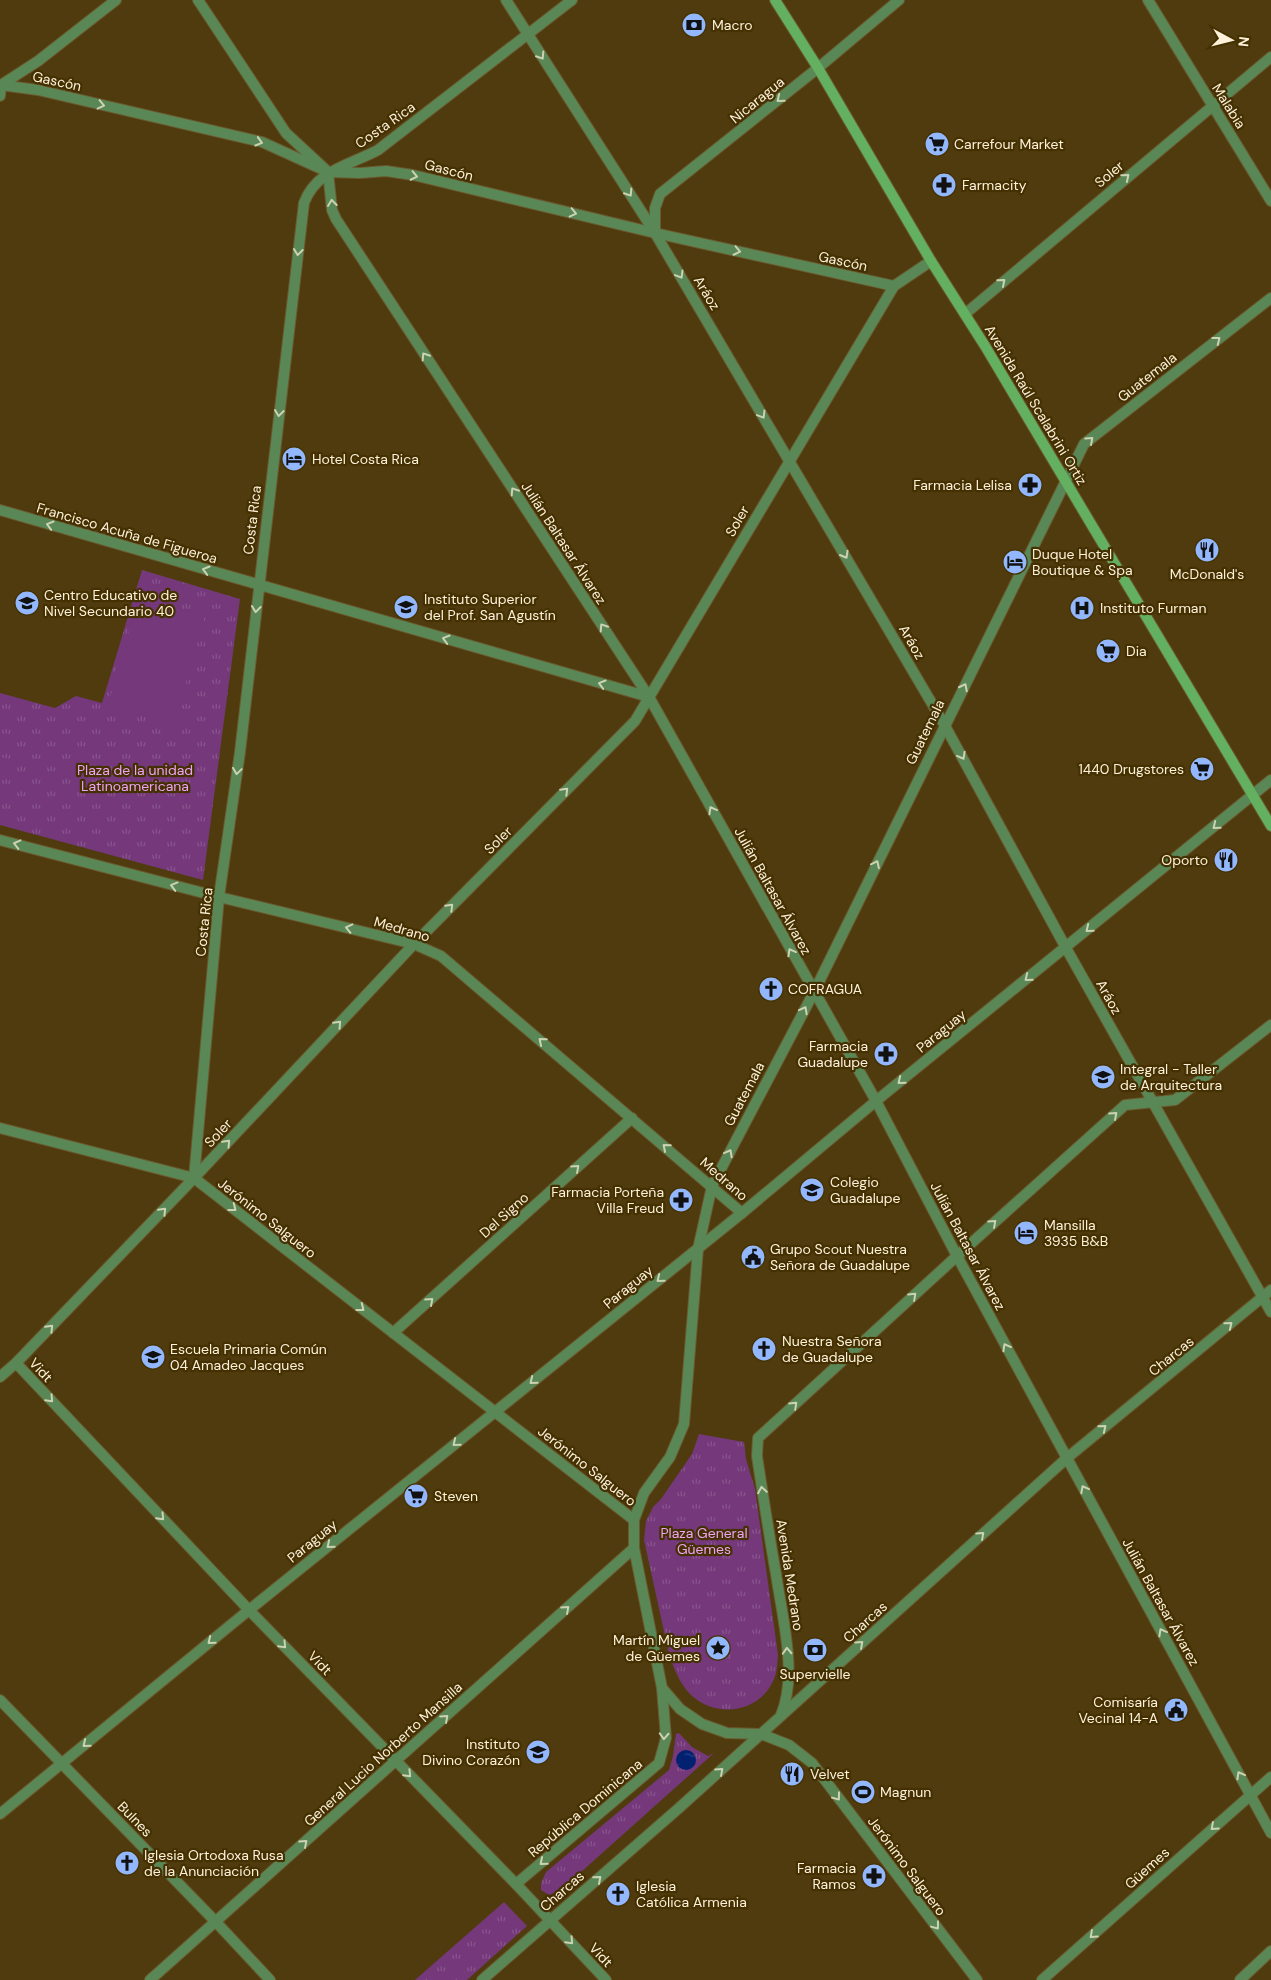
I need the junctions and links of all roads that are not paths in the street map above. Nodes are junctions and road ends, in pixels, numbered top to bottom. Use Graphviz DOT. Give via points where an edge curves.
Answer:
graph roads {
  1 [pos="116,0"];
  2 [pos="198,0"];
  3 [pos="506,0"];
  4 [pos="572,0"];
  5 [pos="775,0"];
  6 [pos="899,0"];
  7 [pos="1148,0"];
  8 [pos="528,34"];
  9 [pos="1271,57"];
  10 [pos="818,68"];
  11 [pos="0,88"];
  12 [pos="1212,105"];
  13 [pos="328,172"];
  14 [pos="1271,201"];
  15 [pos="655,233"];
  16 [pos="932,261"];
  17 [pos="894,286"];
  18 [pos="1271,298"];
  19 [pos="965,314"];
  20 [pos="789,460"];
  21 [pos="1066,482"];
  22 [pos="0,510"];
  23 [pos="258,585"];
  24 [pos="649,697"];
  25 [pos="944,724"];
  26 [pos="1271,780"];
  27 [pos="1253,796"];
  28 [pos="1271,826"];
  29 [pos="0,840"];
  30 [pos="219,898"];
  31 [pos="414,944"];
  32 [pos="1066,948"];
  33 [pos="814,992"];
  34 [pos="1271,1025"];
  35 [pos="876,1101"];
  36 [pos="1152,1102"];
  37 [pos="632,1118"];
  38 [pos="0,1128"];
  39 [pos="194,1178"];
  40 [pos="712,1186"];
  41 [pos="742,1213"];
  42 [pos="698,1249"];
  43 [pos="957,1256"];
  44 [pos="1271,1290"];
  45 [pos="1263,1298"];
  46 [pos="1271,1312"];
  47 [pos="393,1333"];
  48 [pos="16,1364"];
  49 [pos="0,1377"];
  50 [pos="494,1412"];
  51 [pos="1067,1458"];
  52 [pos="634,1520"];
  53 [pos="634,1548"];
  54 [pos="249,1610"];
  55 [pos="662,1688"];
  56 [pos="0,1700"];
  57 [pos="780,1716"];
  58 [pos="761,1734"];
  59 [pos="396,1762"];
  60 [pos="61,1764"];
  61 [pos="1271,1777"];
  62 [pos="1251,1795"];
  63 [pos="0,1814"];
  64 [pos="1271,1833"];
  65 [pos="516,1884"];
  66 [pos="550,1920"];
  67 [pos="216,1922"];
  68 [pos="1271,1952"];
  69 [pos="150,1980"];
  70 [pos="270,1980"];
  71 [pos="482,1980"];
  72 [pos="606,1980"];
  73 [pos="976,1980"];
  74 [pos="1042,1980"];
  75 [pos="1240,1980"];
  1 -- 11 [label="street"];
  2 -- 13 [label="street" via="286,134"];
  3 -- 8 [label="street, Aráoz"];
  4 -- 8 [label="street, Costa Rica"];
  5 -- 10 [label="main road, Avenida Raúl Scalabrini Ortiz"];
  6 -- 10 [label="street, Nicaragua"];
  7 -- 12 [label="street, Malabia"];
  8 -- 13 [label="street, Costa Rica" via="378,150"];
  8 -- 15 [label="street, Aráoz, one-way"];
  9 -- 12 [label="street, Soler"];
  10 -- 15 [label="street, Nicaragua, one-way" via="660,194 655,208"];
  10 -- 16 [label="main road, Avenida Raúl Scalabrini Ortiz"];
  11 -- 13 [label="street, Gascón, one-way" via="38,90 262,142"];
  12 -- 14 [label="street, Malabia"];
  19 -- 12 [label="street, Soler, one-way"];
  13 -- 15 [label="street, Gascón, one-way" via="386,171 413,175"];
  13 -- 23 [label="street, Costa Rica, one-way" via="311,189 304,203"];
  24 -- 13 [label="street, Julián Baltasar Álvarez, one-way" via="336,219"];
  15 -- 17 [label="street, Gascón, one-way"];
  15 -- 20 [label="street, Aráoz, one-way"];
  16 -- 17 [label="street, Soler"];
  16 -- 19 [label="main road, Avenida Raúl Scalabrini Ortiz"];
  17 -- 20 [label="street, Soler"];
  21 -- 18 [label="street, Guatemala, one-way" via="1084,444"];
  19 -- 21 [label="main road, Avenida Raúl Scalabrini Ortiz"];
  20 -- 24 [label="street, Soler"];
  20 -- 25 [label="street, Aráoz, one-way"];
  25 -- 21 [label="street, Guatemala, one-way"];
  21 -- 27 [label="main road, Avenida Raúl Scalabrini Ortiz"];
  23 -- 22 [label="street, Francisco Acuña de Figueroa, one-way"];
  24 -- 23 [label="street, Francisco Acuña de Figueroa, one-way"];
  23 -- 30 [label="street, Costa Rica, one-way" via="240,752"];
  31 -- 24 [label="street, Soler, one-way" via="635,721"];
  33 -- 24 [label="street, Julián Baltasar Álvarez, one-way"];
  25 -- 32 [label="street, Aráoz, one-way"];
  33 -- 25 [label="street, Guatemala, one-way"];
  26 -- 27 [label="street, Paraguay"];
  27 -- 28 [label="main road, Avenida Raúl Scalabrini Ortiz"];
  27 -- 32 [label="street, Paraguay, one-way"];
  30 -- 29 [label="street, Medrano, one-way"];
  31 -- 30 [label="street, Medrano, one-way"];
  30 -- 39 [label="street, Costa Rica"];
  37 -- 31 [label="street, Medrano, one-way" via="441,956"];
  39 -- 31 [label="street, Soler, one-way"];
  32 -- 35 [label="street, Paraguay, one-way"];
  32 -- 36 [label="street, Aráoz"];
  33 -- 35 [label="street, Julián Baltasar Álvarez"];
  40 -- 33 [label="street, Guatemala, one-way"];
  34 -- 36 [label="street" via="1175,1100"];
  35 -- 41 [label="street, Paraguay"];
  35 -- 43 [label="street, Julián Baltasar Álvarez"];
  43 -- 36 [label="street, one-way" via="1125,1105"];
  36 -- 45 [label="street, Aráoz"];
  40 -- 37 [label="street, Medrano, one-way"];
  47 -- 37 [label="street, Del Signo, one-way"];
  38 -- 39 [label="street, Jerónimo Salguero"];
  39 -- 47 [label="street, Jerónimo Salguero, one-way"];
  48 -- 39 [label="street, Soler, one-way"];
  40 -- 41 [label="street, Medrano"];
  40 -- 42 [label="street, Guatemala"];
  41 -- 42 [label="street, Paraguay"];
  42 -- 50 [label="street, Paraguay, one-way"];
  42 -- 52 [label="street" via="684,1424 670,1457 644,1493"];
  51 -- 43 [label="street, Julián Baltasar Álvarez, one-way"];
  57 -- 43 [label="street, Avenida Medrano, one-way" via="787,1689 786,1643 757,1456 758,1438"];
  44 -- 45 [label="street, Charcas"];
  45 -- 46 [label="street, Aráoz"];
  51 -- 45 [label="street, Charcas, one-way"];
  47 -- 50 [label="street, Jerónimo Salguero"];
  48 -- 49 [label="street, Soler"];
  48 -- 54 [label="street, Vidt, one-way"];
  50 -- 52 [label="street, Jerónimo Salguero"];
  50 -- 54 [label="street, Paraguay, one-way"];
  57 -- 51 [label="street, Charcas, one-way"];
  62 -- 51 [label="street, Julián Baltasar Álvarez, one-way"];
  52 -- 53 [label="street, Jerónimo Salguero"];
  53 -- 55 [label="street, Jerónimo Salguero"];
  59 -- 53 [label="street, General Lucio Norberto Mansilla, one-way"];
  54 -- 59 [label="street, Vidt, one-way"];
  54 -- 60 [label="street, Paraguay, one-way"];
  55 -- 58 [label="street, Jerónimo Salguero" via="680,1709 714,1730 740,1735"];
  55 -- 65 [label="street, República Dominicana, one-way" via="666,1738 659,1763"];
  56 -- 60 [label="street, Bulnes"];
  57 -- 58 [label="street, Charcas"];
  66 -- 58 [label="street, Charcas, one-way"];
  58 -- 73 [label="street, Jerónimo Salguero, one-way" via="789,1746 812,1763"];
  59 -- 65 [label="street, Vidt, one-way"];
  67 -- 59 [label="street, General Lucio Norberto Mansilla, one-way"];
  60 -- 63 [label="street, Paraguay"];
  60 -- 67 [label="street, Bulnes"];
  61 -- 62 [label="street, Güemes"];
  62 -- 64 [label="street, Julián Baltasar Álvarez"];
  62 -- 74 [label="street, Güemes, one-way"];
  65 -- 66 [label="street, Vidt"];
  66 -- 71 [label="street, Charcas"];
  66 -- 72 [label="street, Vidt, one-way"];
  67 -- 69 [label="street, General Lucio Norberto Mansilla"];
  67 -- 70 [label="street, Bulnes"];
  68 -- 75 [label="street"];
}
